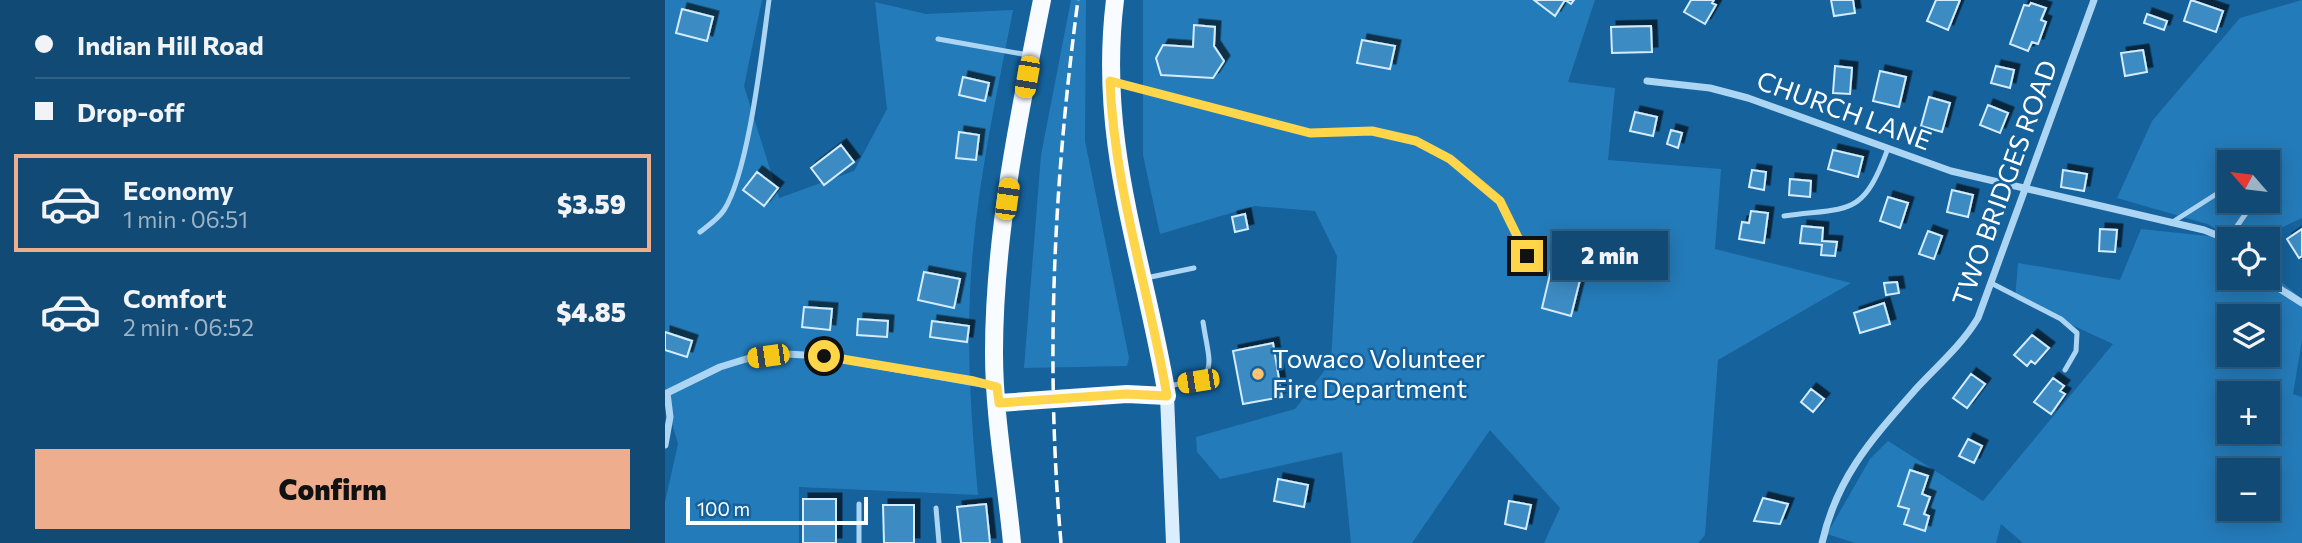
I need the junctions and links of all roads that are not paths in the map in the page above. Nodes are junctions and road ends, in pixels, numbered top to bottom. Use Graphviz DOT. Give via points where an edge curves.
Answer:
graph roads {
  1 [pos="769,0"];
  2 [pos="1042,0"];
  3 [pos="1115,0"];
  4 [pos="2094,0"];
  5 [pos="938,39"];
  6 [pos="1031,55"];
  7 [pos="1110,81"];
  8 [pos="1647,81"];
  9 [pos="1887,151"];
  10 [pos="2025,190"];
  11 [pos="2217,194"];
  12 [pos="1784,216"];
  13 [pos="2171,223"];
  14 [pos="700,232"];
  15 [pos="2217,235"];
  16 [pos="1527,256"];
  17 [pos="1194,268"];
  18 [pos="1143,279"];
  19 [pos="1991,283"];
  20 [pos="2280,288"];
  21 [pos="2302,303"];
  22 [pos="1203,322"];
  23 [pos="2065,369"];
  24 [pos="1166,391"];
  25 [pos="666,393"];
  26 [pos="998,395"];
  27 [pos="665,445"];
  28 [pos="859,504"];
  29 [pos="936,508"];
  30 [pos="859,543"];
  31 [pos="939,543"];
  32 [pos="1013,543"];
  33 [pos="1173,543"];
  34 [pos="1822,543"];
  1 -- 14 [label="lane" via="732,194 719,216"];
  2 -- 6 [label="main road"];
  3 -- 7 [label="main road"];
  4 -- 10 [label="street, TWO BRIDGES ROAD"];
  5 -- 6 [label="lane"];
  6 -- 26 [label="main road" via="1004,226 994,354"];
  7 -- 16 [label="lane" via="1310,133 1372,131 1416,141 1450,159 1500,201"];
  7 -- 18 [label="main road" via="1116,156"];
  8 -- 9 [label="street, CHURCH LANE" via="1710,88 1748,98"];
  9 -- 10 [label="street, CHURCH LANE"];
  9 -- 12 [label="lane" via="1867,194 1856,206"];
  10 -- 13 [label="street, CHURCH LANE"];
  10 -- 19 [label="street, TWO BRIDGES ROAD"];
  11 -- 13 [label="lane"];
  13 -- 15 [label="street, CHURCH LANE"];
  17 -- 18 [label="lane"];
  18 -- 24 [label="main road"];
  19 -- 23 [label="lane" via="2061,319 2077,333 2076,351"];
  19 -- 34 [label="street, TWO BRIDGES ROAD" via="1972,328 1847,472 1832,502"];
  20 -- 21 [label="street"];
  22 -- 24 [label="lane" via="1210,366 1206,374"];
  24 -- 26 [label="main road"];
  24 -- 33 [label="street"];
  25 -- 26 [label="street" via="746,359 786,354 955,377"];
  25 -- 27 [label="street" via="670,416"];
  26 -- 32 [label="main road"];
  28 -- 30 [label="lane"];
  29 -- 31 [label="lane"];
}
